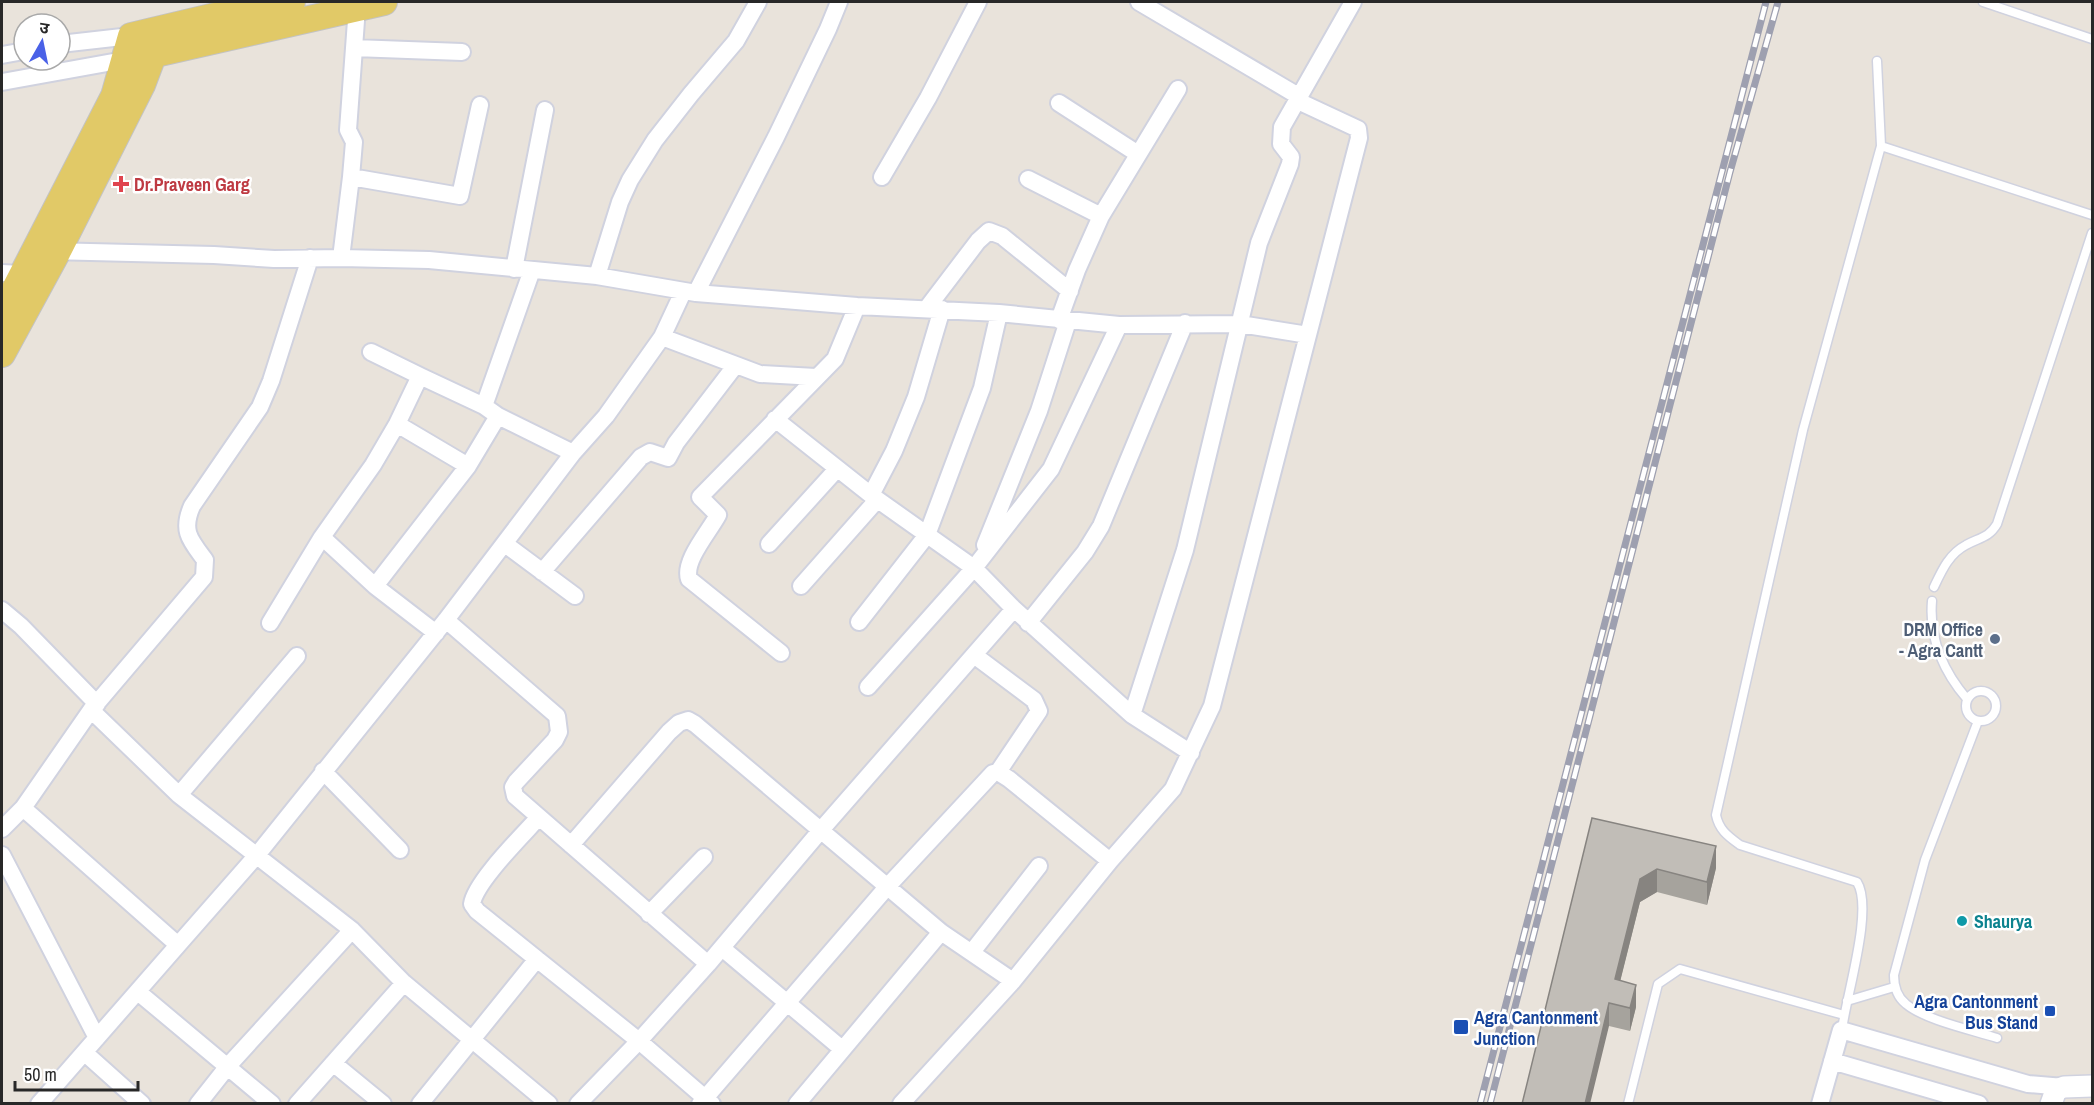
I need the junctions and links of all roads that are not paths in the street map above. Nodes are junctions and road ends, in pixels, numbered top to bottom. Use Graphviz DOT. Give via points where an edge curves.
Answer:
graph roads {
  1 [pos="384,2"];
  2 [pos="758,2"];
  3 [pos="839,2"];
  4 [pos="978,2"];
  5 [pos="1138,2"];
  6 [pos="1353,2"];
  7 [pos="1983,2"];
  8 [pos="357,7"];
  9 [pos="287,9"];
  10 [pos="163,29"];
  11 [pos="2092,39"];
  12 [pos="72,45"];
  13 [pos="128,48"];
  14 [pos="354,48"];
  15 [pos="462,52"];
  16 [pos="154,55"];
  17 [pos="1877,61"];
  18 [pos="2,82"];
  19 [pos="1178,89"];
  20 [pos="1299,99"];
  21 [pos="1059,103"];
  22 [pos="480,105"];
  23 [pos="545,110"];
  24 [pos="1881,146"];
  25 [pos="1138,154"];
  26 [pos="351,177"];
  27 [pos="882,177"];
  28 [pos="1028,179"];
  29 [pos="2092,215"];
  30 [pos="1101,216"];
  31 [pos="2092,233"];
  32 [pos="2090,250"];
  33 [pos="46,251"];
  34 [pos="310,258"];
  35 [pos="341,258"];
  36 [pos="514,269"];
  37 [pos="532,270"];
  38 [pos="12,274"];
  39 [pos="597,276"];
  40 [pos="1070,291"];
  41 [pos="689,293"];
  42 [pos="857,306"];
  43 [pos="935,309"];
  44 [pos="999,313"];
  45 [pos="2,314"];
  46 [pos="1064,320"];
  47 [pos="1185,323"];
  48 [pos="1240,324"];
  49 [pos="1119,325"];
  50 [pos="1308,335"];
  51 [pos="662,337"];
  52 [pos="371,352"];
  53 [pos="2,354"];
  54 [pos="735,366"];
  55 [pos="420,376"];
  56 [pos="816,377"];
  57 [pos="491,411"];
  58 [pos="775,419"];
  59 [pos="397,424"];
  60 [pos="573,453"];
  61 [pos="468,466"];
  62 [pos="837,469"];
  63 [pos="874,497"];
  64 [pos="927,535"];
  65 [pos="322,537"];
  66 [pos="505,544"];
  67 [pos="769,544"];
  68 [pos="977,564"];
  69 [pos="542,572"];
  70 [pos="375,586"];
  71 [pos="801,586"];
  72 [pos="1934,586"];
  73 [pos="575,596"];
  74 [pos="1932,601"];
  75 [pos="1014,609"];
  76 [pos="2,610"];
  77 [pos="859,622"];
  78 [pos="270,623"];
  79 [pos="1028,623"];
  80 [pos="440,626"];
  81 [pos="781,653"];
  82 [pos="974,655"];
  83 [pos="297,656"];
  84 [pos="868,687"];
  85 [pos="1967,699"];
  86 [pos="94,707"];
  87 [pos="1132,715"];
  88 [pos="1978,721"];
  89 [pos="1191,753"];
  90 [pos="323,771"];
  91 [pos="998,772"];
  92 [pos="179,795"];
  93 [pos="23,808"];
  94 [pos="539,817"];
  95 [pos="2,830"];
  96 [pos="821,830"];
  97 [pos="571,845"];
  98 [pos="400,850"];
  99 [pos="2,855"];
  100 [pos="257,855"];
  101 [pos="704,857"];
  102 [pos="1110,861"];
  103 [pos="1039,866"];
  104 [pos="887,887"];
  105 [pos="649,914"];
  106 [pos="352,930"];
  107 [pos="941,932"];
  108 [pos="178,945"];
  109 [pos="722,948"];
  110 [pos="972,952"];
  111 [pos="537,959"];
  112 [pos="708,964"];
  113 [pos="1013,981"];
  114 [pos="404,983"];
  115 [pos="1894,987"];
  116 [pos="138,992"];
  117 [pos="1847,1001"];
  118 [pos="787,1004"];
  119 [pos="1843,1022"];
  120 [pos="97,1038"];
  121 [pos="1997,1038"];
  122 [pos="472,1039"];
  123 [pos="639,1041"];
  124 [pos="842,1050"];
  125 [pos="85,1053"];
  126 [pos="1832,1061"];
  127 [pos="333,1063"];
  128 [pos="228,1066"];
  129 [pos="2064,1086"];
  130 [pos="2092,1086"];
  131 [pos="706,1102"];
  132 [pos="39,1104"];
  133 [pos="142,1104"];
  134 [pos="198,1104"];
  135 [pos="272,1104"];
  136 [pos="297,1104"];
  137 [pos="383,1104"];
  138 [pos="420,1104"];
  139 [pos="549,1104"];
  140 [pos="578,1104"];
  141 [pos="797,1104"];
  142 [pos="901,1104"];
  143 [pos="1628,1104"];
  144 [pos="1820,1104"];
  145 [pos="1979,1104"];
  146 [pos="2051,1104"];
  1 -- 8 [label="main road"];
  2 -- 39 [label="street" via="736,41 655,140 630,180"];
  3 -- 41 [label="street" via="781,126"];
  4 -- 27 [label="street"];
  5 -- 20 [label="street"];
  6 -- 20 [label="street"];
  7 -- 11 [label="lane"];
  8 -- 9 [label="main road"];
  8 -- 14 [label="street"];
  9 -- 10 [label="main road" via="215,16"];
  9 -- 16 [label="main road"];
  10 -- 13 [label="main road"];
  10 -- 16 [label="main road"];
  12 -- 13 [label="street"];
  13 -- 16 [label="main road"];
  13 -- 18 [label="street"];
  13 -- 33 [label="main road" via="114,96"];
  14 -- 15 [label="street"];
  14 -- 26 [label="street" via="348,130 354,142"];
  16 -- 33 [label="main road" via="142,85"];
  17 -- 24 [label="lane"];
  19 -- 25 [label="street"];
  20 -- 48 [label="street" via="1282,127 1281,144 1291,157 1290,164 1259,243"];
  20 -- 50 [label="street" via="1358,129 1360,134"];
  21 -- 25 [label="street"];
  22 -- 26 [label="street" via="460,196"];
  23 -- 36 [label="street"];
  24 -- 29 [label="lane"];
  24 -- 117 [label="lane" via="1803,430 1716,815 1718,825 1740,845 1857,882 1862,889 1862,923"];
  25 -- 30 [label="street"];
  26 -- 35 [label="street"];
  28 -- 30 [label="street"];
  30 -- 40 [label="street"];
  31 -- 32 [label="lane"];
  32 -- 72 [label="lane" via="1996,524 1988,536 1954,553"];
  33 -- 34 [label="street"];
  33 -- 38 [label="main road"];
  33 -- 53 [label="main road"];
  34 -- 35 [label="street"];
  34 -- 86 [label="street" via="260,407 187,517 186,529 192,544 205,560 204,577"];
  35 -- 36 [label="street" via="429,260"];
  36 -- 37 [label="street"];
  37 -- 39 [label="street"];
  37 -- 57 [label="street"];
  38 -- 45 [label="main road"];
  39 -- 41 [label="street"];
  40 -- 43 [label="street" via="1002,236 989,231 978,241"];
  40 -- 46 [label="street"];
  41 -- 42 [label="street"];
  41 -- 51 [label="street"];
  42 -- 43 [label="street"];
  42 -- 56 [label="street" via="839,352"];
  43 -- 44 [label="street"];
  43 -- 63 [label="street" via="916,397"];
  44 -- 46 [label="street"];
  44 -- 64 [label="street" via="982,388"];
  46 -- 49 [label="street"];
  46 -- 68 [label="street" via="1039,411"];
  47 -- 48 [label="street"];
  47 -- 49 [label="street"];
  47 -- 79 [label="street" via="1101,526"];
  48 -- 50 [label="street"];
  48 -- 87 [label="street" via="1185,550"];
  49 -- 68 [label="street" via="1051,469"];
  50 -- 89 [label="street" via="1212,706"];
  51 -- 54 [label="street"];
  51 -- 60 [label="street" via="606,416"];
  52 -- 55 [label="street"];
  54 -- 56 [label="street" via="760,374"];
  54 -- 69 [label="street" via="668,458 650,452 641,457"];
  55 -- 57 [label="street"];
  55 -- 59 [label="street"];
  56 -- 58 [label="street"];
  57 -- 60 [label="street"];
  57 -- 61 [label="street"];
  58 -- 62 [label="street"];
  58 -- 81 [label="street" via="701,496 718,515 689,561 687,573 689,579"];
  59 -- 61 [label="street"];
  59 -- 65 [label="street"];
  60 -- 66 [label="street"];
  61 -- 70 [label="street"];
  62 -- 63 [label="street"];
  62 -- 67 [label="street"];
  63 -- 64 [label="street"];
  63 -- 71 [label="street"];
  64 -- 68 [label="street"];
  64 -- 77 [label="street"];
  65 -- 70 [label="street"];
  65 -- 78 [label="street"];
  66 -- 69 [label="street"];
  66 -- 80 [label="street"];
  68 -- 75 [label="street"];
  68 -- 84 [label="street"];
  69 -- 73 [label="street"];
  70 -- 80 [label="street"];
  74 -- 85 [label="lane" via="1937,649"];
  75 -- 79 [label="street"];
  75 -- 82 [label="street"];
  76 -- 86 [label="street"];
  79 -- 87 [label="street"];
  80 -- 90 [label="street"];
  80 -- 94 [label="street" via="557,716 559,732 555,740 513,787 515,796"];
  82 -- 91 [label="street" via="1034,700 1039,711"];
  82 -- 96 [label="street"];
  83 -- 92 [label="street"];
  85 -- 88 [label="lane" via="1967,714"];
  85 -- 88 [label="lane" via="1975,692 1985,691 1993,696 1993,715"];
  86 -- 92 [label="street"];
  86 -- 93 [label="street"];
  87 -- 89 [label="street"];
  88 -- 115 [label="lane" via="1925,860 1895,966"];
  89 -- 102 [label="street" via="1173,789"];
  90 -- 98 [label="street"];
  90 -- 100 [label="street"];
  91 -- 102 [label="street"];
  91 -- 104 [label="street"];
  92 -- 100 [label="street"];
  93 -- 95 [label="street"];
  93 -- 108 [label="street"];
  94 -- 97 [label="street"];
  94 -- 111 [label="street" via="489,875 472,904"];
  96 -- 97 [label="street" via="688,720 669,732"];
  96 -- 104 [label="street"];
  96 -- 109 [label="street"];
  97 -- 105 [label="street"];
  99 -- 120 [label="street"];
  100 -- 106 [label="street"];
  100 -- 108 [label="street"];
  101 -- 105 [label="street"];
  102 -- 113 [label="street"];
  103 -- 110 [label="street"];
  104 -- 107 [label="street"];
  104 -- 118 [label="street"];
  105 -- 112 [label="street"];
  106 -- 114 [label="street"];
  106 -- 128 [label="street"];
  107 -- 110 [label="street"];
  107 -- 124 [label="street"];
  108 -- 116 [label="street"];
  109 -- 112 [label="street"];
  109 -- 118 [label="street"];
  110 -- 113 [label="street"];
  111 -- 122 [label="street"];
  111 -- 123 [label="street"];
  112 -- 123 [label="street"];
  113 -- 142 [label="street"];
  114 -- 122 [label="street"];
  114 -- 127 [label="street"];
  115 -- 117 [label="lane"];
  115 -- 121 [label="lane" via="1905,1004 1928,1016"];
  116 -- 120 [label="street"];
  116 -- 128 [label="street"];
  117 -- 119 [label="lane"];
  118 -- 124 [label="street"];
  118 -- 131 [label="street"];
  119 -- 126 [label="street"];
  119 -- 129 [label="street" via="2028,1084"];
  119 -- 143 [label="lane" via="1680,969 1658,984"];
  120 -- 125 [label="street"];
  122 -- 138 [label="street"];
  122 -- 139 [label="street"];
  123 -- 131 [label="street"];
  123 -- 140 [label="street"];
  124 -- 141 [label="street"];
  125 -- 132 [label="street"];
  125 -- 133 [label="street"];
  126 -- 144 [label="street"];
  126 -- 145 [label="street"];
  127 -- 136 [label="street"];
  127 -- 137 [label="street"];
  128 -- 134 [label="street"];
  128 -- 135 [label="street"];
  129 -- 130 [label="street"];
  129 -- 146 [label="street" via="2056,1090"];
}
